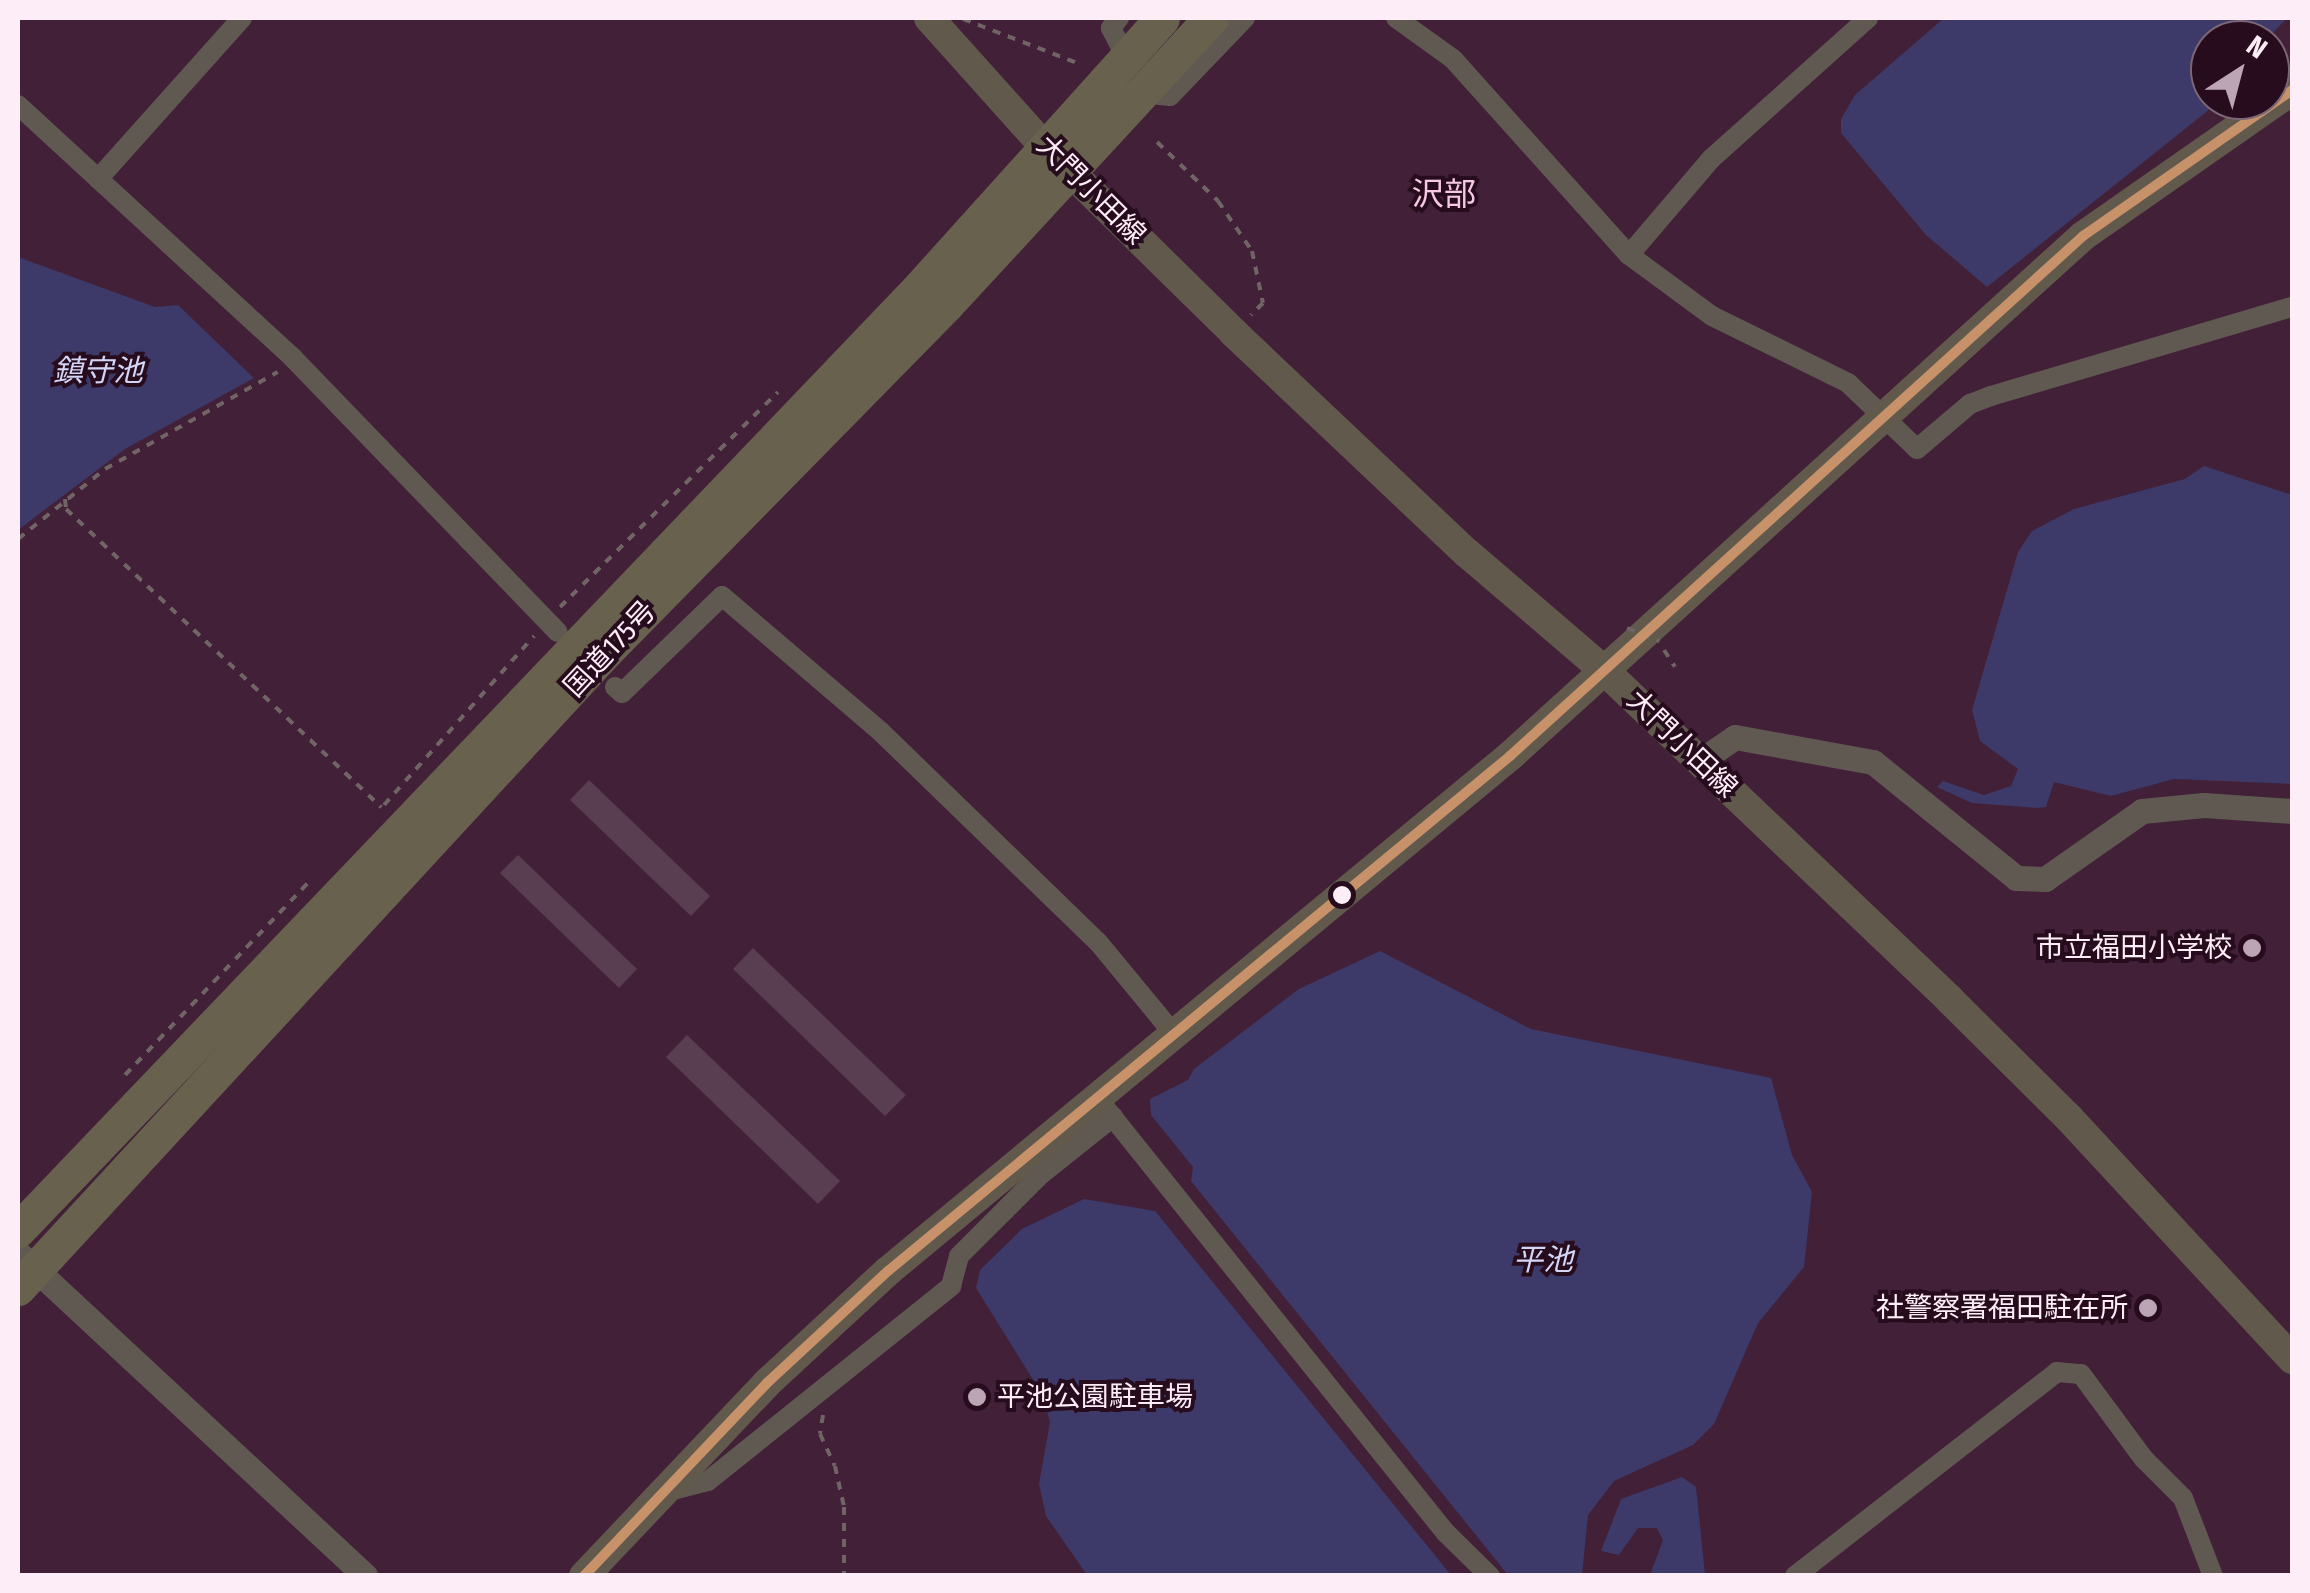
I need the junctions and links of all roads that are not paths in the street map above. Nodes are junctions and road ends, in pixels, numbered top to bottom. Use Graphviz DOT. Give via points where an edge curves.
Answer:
graph roads {
  1 [pos="242,18"];
  2 [pos="929,18"];
  3 [pos="1119,18"];
  4 [pos="1162,18"];
  5 [pos="1211,18"];
  6 [pos="1245,18"];
  7 [pos="1396,18"];
  8 [pos="1868,18"];
  9 [pos="1125,56"];
  10 [pos="2292,90"];
  11 [pos="1140,93"];
  12 [pos="18,105"];
  13 [pos="1044,146"];
  14 [pos="1070,172"];
  15 [pos="98,179"];
  16 [pos="1629,255"];
  17 [pos="2292,307"];
  18 [pos="1885,413"];
  19 [pos="553,626"];
  20 [pos="1606,672"];
  21 [pos="615,687"];
  22 [pos="1700,761"];
  23 [pos="2292,811"];
  24 [pos="1173,1033"];
  25 [pos="1104,1106"];
  26 [pos="18,1230"];
  27 [pos="23,1271"];
  28 [pos="2292,1359"];
  29 [pos="663,1493"];
  30 [pos="365,1576"];
  31 [pos="584,1576"];
  32 [pos="1490,1576"];
  33 [pos="1796,1576"];
  34 [pos="2213,1576"];
  1 -- 15 [label="street"];
  2 -- 13 [label="main road, 大門小田線"];
  3 -- 9 [label="street" via="1111,28"];
  4 -- 9 [label="highway, 国道175号"];
  5 -- 11 [label="highway, 国道175号"];
  6 -- 11 [label="street" via="1170,96"];
  7 -- 16 [label="street" via="1452,59"];
  8 -- 16 [label="street" via="1712,159"];
  9 -- 13 [label="highway, 国道175号"];
  10 -- 18 [label="main road" via="2084,236"];
  11 -- 14 [label="highway, 国道175号"];
  12 -- 15 [label="street"];
  13 -- 14 [label="main road, 大門小田線"];
  13 -- 26 [label="highway, 国道175号"];
  14 -- 20 [label="main road, 大門小田線" via="1467,553"];
  14 -- 27 [label="highway, 国道175号" via="606,651"];
  15 -- 19 [label="street" via="293,358"];
  16 -- 18 [label="street" via="1712,316 1848,383"];
  17 -- 18 [label="street" via="1991,396 1970,404 1917,448"];
  18 -- 20 [label="main road"];
  20 -- 22 [label="main road, 大門小田線"];
  20 -- 24 [label="main road"];
  21 -- 24 [label="street" via="622,693 722,596 880,731 1098,942"];
  22 -- 23 [label="street" via="1734,737 1873,762 2016,878 2046,879 2142,811 2204,805"];
  22 -- 28 [label="main road, 大門小田線" via="2068,1116"];
  24 -- 25 [label="main road"];
  25 -- 29 [label="main road" via="888,1270 767,1382"];
  25 -- 29 [label="street" via="958,1256 951,1286 708,1480"];
  25 -- 32 [label="street" via="1444,1532"];
  27 -- 30 [label="street"];
  29 -- 31 [label="main road"];
  33 -- 34 [label="street" via="2057,1372 2081,1374 2144,1459 2183,1498"];
}
